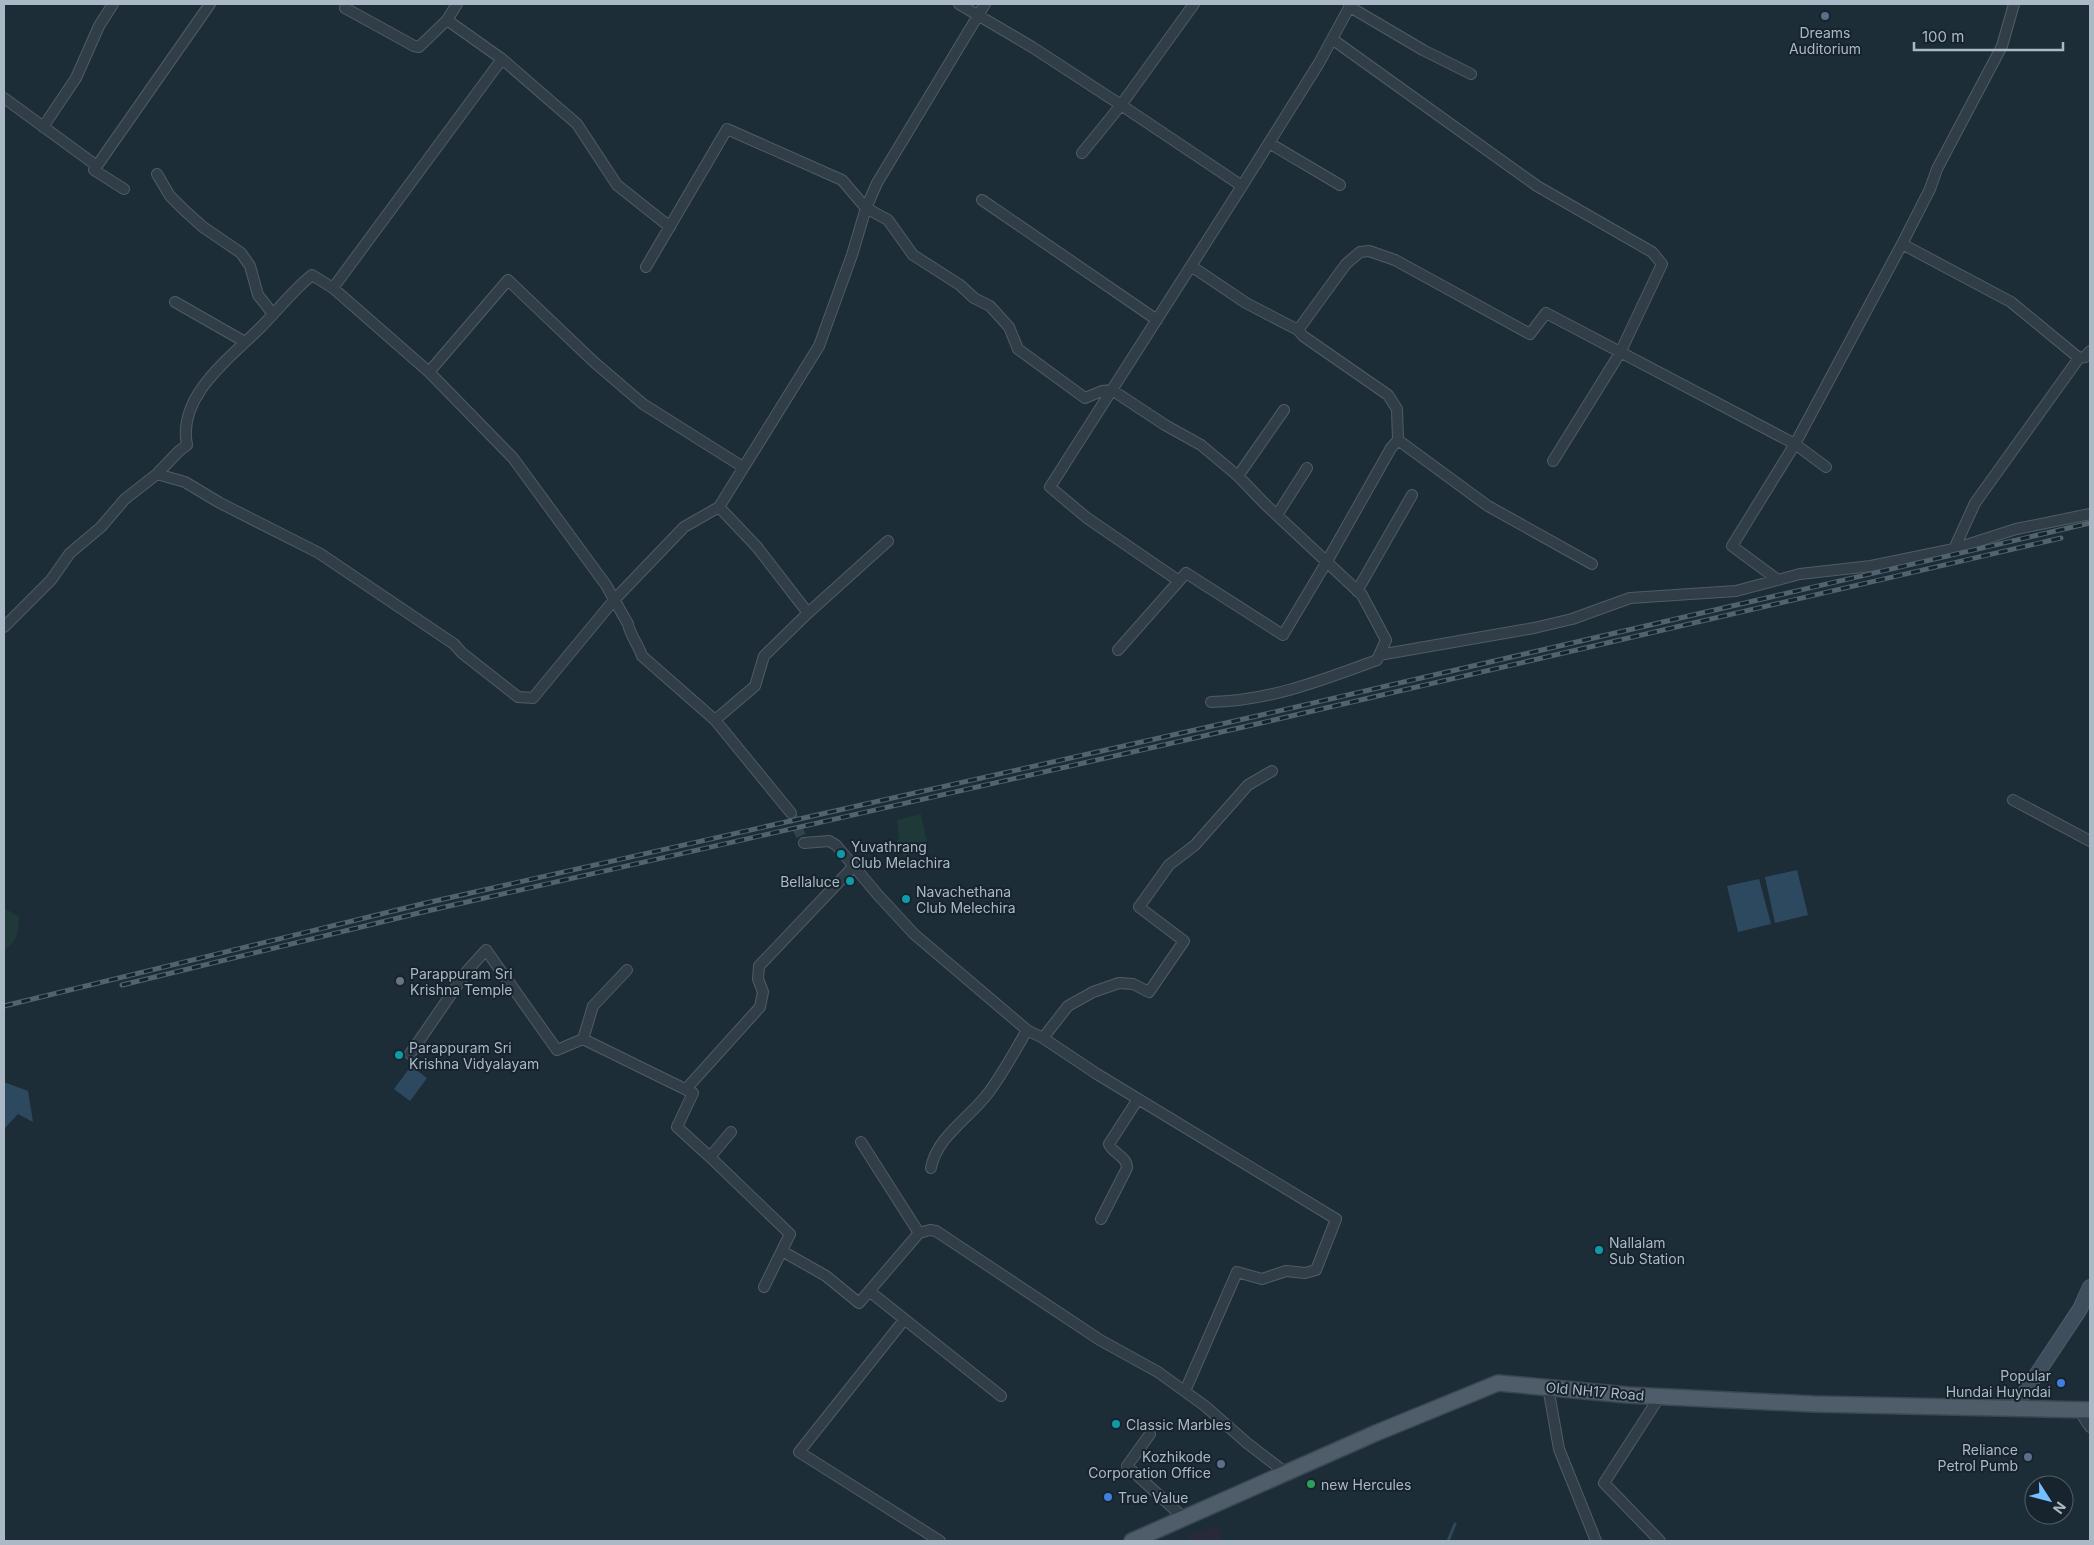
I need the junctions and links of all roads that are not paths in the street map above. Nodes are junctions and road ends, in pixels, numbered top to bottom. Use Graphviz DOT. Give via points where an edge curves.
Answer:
graph roads {
  1 [pos="113,4"];
  2 [pos="210,4"];
  3 [pos="457,4"];
  4 [pos="960,4"];
  5 [pos="985,4"];
  6 [pos="1194,4"];
  7 [pos="2014,4"];
  8 [pos="1350,6"];
  9 [pos="345,8"];
  10 [pos="978,16"];
  11 [pos="447,20"];
  12 [pos="1332,39"];
  13 [pos="502,59"];
  14 [pos="1471,74"];
  15 [pos="4,98"];
  16 [pos="1120,105"];
  17 [pos="43,127"];
  18 [pos="1269,143"];
  19 [pos="1082,152"];
  20 [pos="97,166"];
  21 [pos="157,174"];
  22 [pos="1340,184"];
  23 [pos="1242,186"];
  24 [pos="124,189"];
  25 [pos="982,200"];
  26 [pos="866,208"];
  27 [pos="670,227"];
  28 [pos="1902,244"];
  29 [pos="1192,266"];
  30 [pos="646,268"];
  31 [pos="333,288"];
  32 [pos="175,302"];
  33 [pos="273,314"];
  34 [pos="1157,320"];
  35 [pos="1298,330"];
  36 [pos="245,342"];
  37 [pos="2090,351"];
  38 [pos="1620,353"];
  39 [pos="2079,358"];
  40 [pos="429,372"];
  41 [pos="1112,390"];
  42 [pos="1284,410"];
  43 [pos="1398,440"];
  44 [pos="1795,444"];
  45 [pos="1553,461"];
  46 [pos="743,467"];
  47 [pos="1826,467"];
  48 [pos="1308,468"];
  49 [pos="156,474"];
  50 [pos="1238,476"];
  51 [pos="1412,495"];
  52 [pos="719,507"];
  53 [pos="2090,514"];
  54 [pos="1276,515"];
  55 [pos="888,541"];
  56 [pos="1954,549"];
  57 [pos="1326,563"];
  58 [pos="1592,564"];
  59 [pos="1778,580"];
  60 [pos="1179,581"];
  61 [pos="1357,591"];
  62 [pos="614,600"];
  63 [pos="808,613"];
  64 [pos="4,627"];
  65 [pos="1118,650"];
  66 [pos="1379,655"];
  67 [pos="1211,702"];
  68 [pos="715,720"];
  69 [pos="1272,771"];
  70 [pos="2013,800"];
  71 [pos="790,813"];
  72 [pos="2090,841"];
  73 [pos="804,843"];
  74 [pos="854,866"];
  75 [pos="627,970"];
  76 [pos="1027,1030"];
  77 [pos="1043,1038"];
  78 [pos="582,1039"];
  79 [pos="410,1054"];
  80 [pos="686,1089"];
  81 [pos="1138,1099"];
  82 [pos="732,1132"];
  83 [pos="861,1142"];
  84 [pos="710,1157"];
  85 [pos="931,1168"];
  86 [pos="1101,1219"];
  87 [pos="919,1233"];
  88 [pos="782,1251"];
  89 [pos="764,1287"];
  90 [pos="2090,1288"];
  91 [pos="869,1291"];
  92 [pos="904,1320"];
  93 [pos="1548,1387"];
  94 [pos="1185,1391"];
  95 [pos="1001,1396"];
  96 [pos="1660,1396"];
  97 [pos="2015,1407"];
  98 [pos="2085,1410"];
  99 [pos="2090,1427"];
  100 [pos="1150,1434"];
  101 [pos="1286,1473"];
  102 [pos="1185,1519"];
  103 [pos="940,1541"];
  104 [pos="1132,1541"];
  105 [pos="1596,1541"];
  106 [pos="1660,1541"];
  1 -- 17 [label="street" via="99,26 76,78"];
  2 -- 20 [label="street"];
  3 -- 11 [label="street"];
  4 -- 10 [label="street"];
  5 -- 10 [label="street"];
  6 -- 16 [label="street"];
  7 -- 28 [label="street" via="2002,46 1937,169"];
  8 -- 12 [label="street"];
  8 -- 14 [label="street" via="1423,50"];
  9 -- 11 [label="street" via="419,47"];
  10 -- 16 [label="street"];
  10 -- 26 [label="street" via="877,183"];
  11 -- 13 [label="street"];
  12 -- 18 [label="street"];
  12 -- 38 [label="street" via="1536,186 1652,252 1662,264"];
  13 -- 27 [label="street" via="577,124 617,185"];
  13 -- 31 [label="street"];
  15 -- 17 [label="street"];
  16 -- 19 [label="street"];
  16 -- 23 [label="street"];
  17 -- 20 [label="street"];
  18 -- 22 [label="street"];
  18 -- 23 [label="street"];
  20 -- 24 [label="street" via="94,170"];
  21 -- 33 [label="street" via="170,196 203,227 241,253 250,266 258,295"];
  23 -- 29 [label="street"];
  25 -- 34 [label="street"];
  26 -- 27 [label="street" via="842,180 727,129"];
  26 -- 41 [label="street" via="888,220 913,255 990,306 1009,327 1018,349 1069,388 1085,398"];
  26 -- 46 [label="street" via="819,346"];
  27 -- 30 [label="street"];
  28 -- 39 [label="street" via="2011,302"];
  28 -- 44 [label="street"];
  29 -- 34 [label="street"];
  29 -- 35 [label="street" via="1246,303"];
  31 -- 33 [label="street" via="312,275"];
  31 -- 40 [label="street"];
  32 -- 36 [label="street"];
  33 -- 36 [label="street"];
  34 -- 41 [label="street"];
  35 -- 38 [label="street" via="1346,264 1360,252 1369,251 1395,260 1530,334 1546,313"];
  35 -- 43 [label="street" via="1388,395 1398,409"];
  36 -- 49 [label="street" via="219,367 196,397 188,415 187,445"];
  37 -- 39 [label="street"];
  38 -- 44 [label="street"];
  38 -- 45 [label="street"];
  39 -- 56 [label="street" via="1975,503"];
  40 -- 46 [label="street" via="508,280 643,404"];
  40 -- 62 [label="street" via="513,458"];
  41 -- 50 [label="street" via="1201,445"];
  41 -- 60 [label="street" via="1050,487 1087,518"];
  42 -- 50 [label="street"];
  43 -- 57 [label="street"];
  43 -- 58 [label="street" via="1488,506"];
  44 -- 47 [label="street"];
  44 -- 59 [label="street" via="1732,546"];
  46 -- 52 [label="street"];
  48 -- 54 [label="street"];
  49 -- 62 [label="street" via="185,482 319,553 454,644 462,654 518,697 533,698"];
  49 -- 64 [label="street" via="70,553 51,580"];
  50 -- 54 [label="street"];
  51 -- 61 [label="street"];
  52 -- 62 [label="street" via="684,527"];
  52 -- 63 [label="street" via="757,547"];
  53 -- 56 [label="street" via="2016,529"];
  54 -- 57 [label="street"];
  55 -- 63 [label="street"];
  56 -- 59 [label="street"];
  57 -- 60 [label="street" via="1282,635 1186,574"];
  57 -- 61 [label="street"];
  59 -- 66 [label="street" via="1736,591 1630,598 1572,619 1534,628"];
  60 -- 65 [label="street"];
  61 -- 66 [label="street" via="1386,640"];
  62 -- 68 [label="street" via="642,656"];
  63 -- 68 [label="street" via="764,656 754,686"];
  66 -- 67 [label="street" via="1377,660 1275,695"];
  68 -- 71 [label="street"];
  69 -- 77 [label="street" via="1248,785 1195,845 1169,865 1139,907 1184,941 1150,992 1134,984 1119,983 1093,992 1068,1006"];
  70 -- 72 [label="street"];
  73 -- 74 [label="street" via="829,841"];
  74 -- 76 [label="street" via="914,934"];
  74 -- 80 [label="street" via="759,966 758,979 763,992 760,1007"];
  75 -- 78 [label="street" via="593,1006"];
  76 -- 77 [label="street"];
  76 -- 85 [label="street" via="988,1093 934,1155"];
  77 -- 81 [label="street"];
  78 -- 79 [label="street" via="557,1050 486,950 467,971"];
  78 -- 80 [label="street"];
  80 -- 84 [label="street" via="693,1092 677,1127"];
  81 -- 86 [label="street" via="1109,1144 1127,1163 1127,1168"];
  81 -- 94 [label="street" via="1336,1219 1316,1270 1306,1273 1286,1271 1262,1278 1237,1272"];
  82 -- 84 [label="street"];
  83 -- 87 [label="street"];
  84 -- 88 [label="street" via="790,1234"];
  87 -- 91 [label="street"];
  87 -- 94 [label="street" via="936,1231 1100,1340"];
  88 -- 89 [label="street"];
  88 -- 91 [label="street" via="826,1276 859,1303"];
  90 -- 97 [label="street" via="2080,1309"];
  91 -- 92 [label="street"];
  92 -- 95 [label="street"];
  92 -- 103 [label="street" via="800,1452"];
  93 -- 96 [label="main road, Old NH17 Road"];
  93 -- 101 [label="main road, Old NH17 Road" via="1498,1383"];
  93 -- 105 [label="street" via="1559,1449"];
  94 -- 101 [label="street"];
  96 -- 97 [label="main road, Old NH17 Road" via="1813,1404"];
  96 -- 106 [label="street" via="1604,1483"];
  97 -- 98 [label="main road, Old NH17 Road"];
  98 -- 99 [label="street"];
  100 -- 102 [label="street" via="1127,1466"];
  101 -- 102 [label="main road, Old NH17 Road"];
  102 -- 104 [label="main road, Old NH17 Road"];
}
